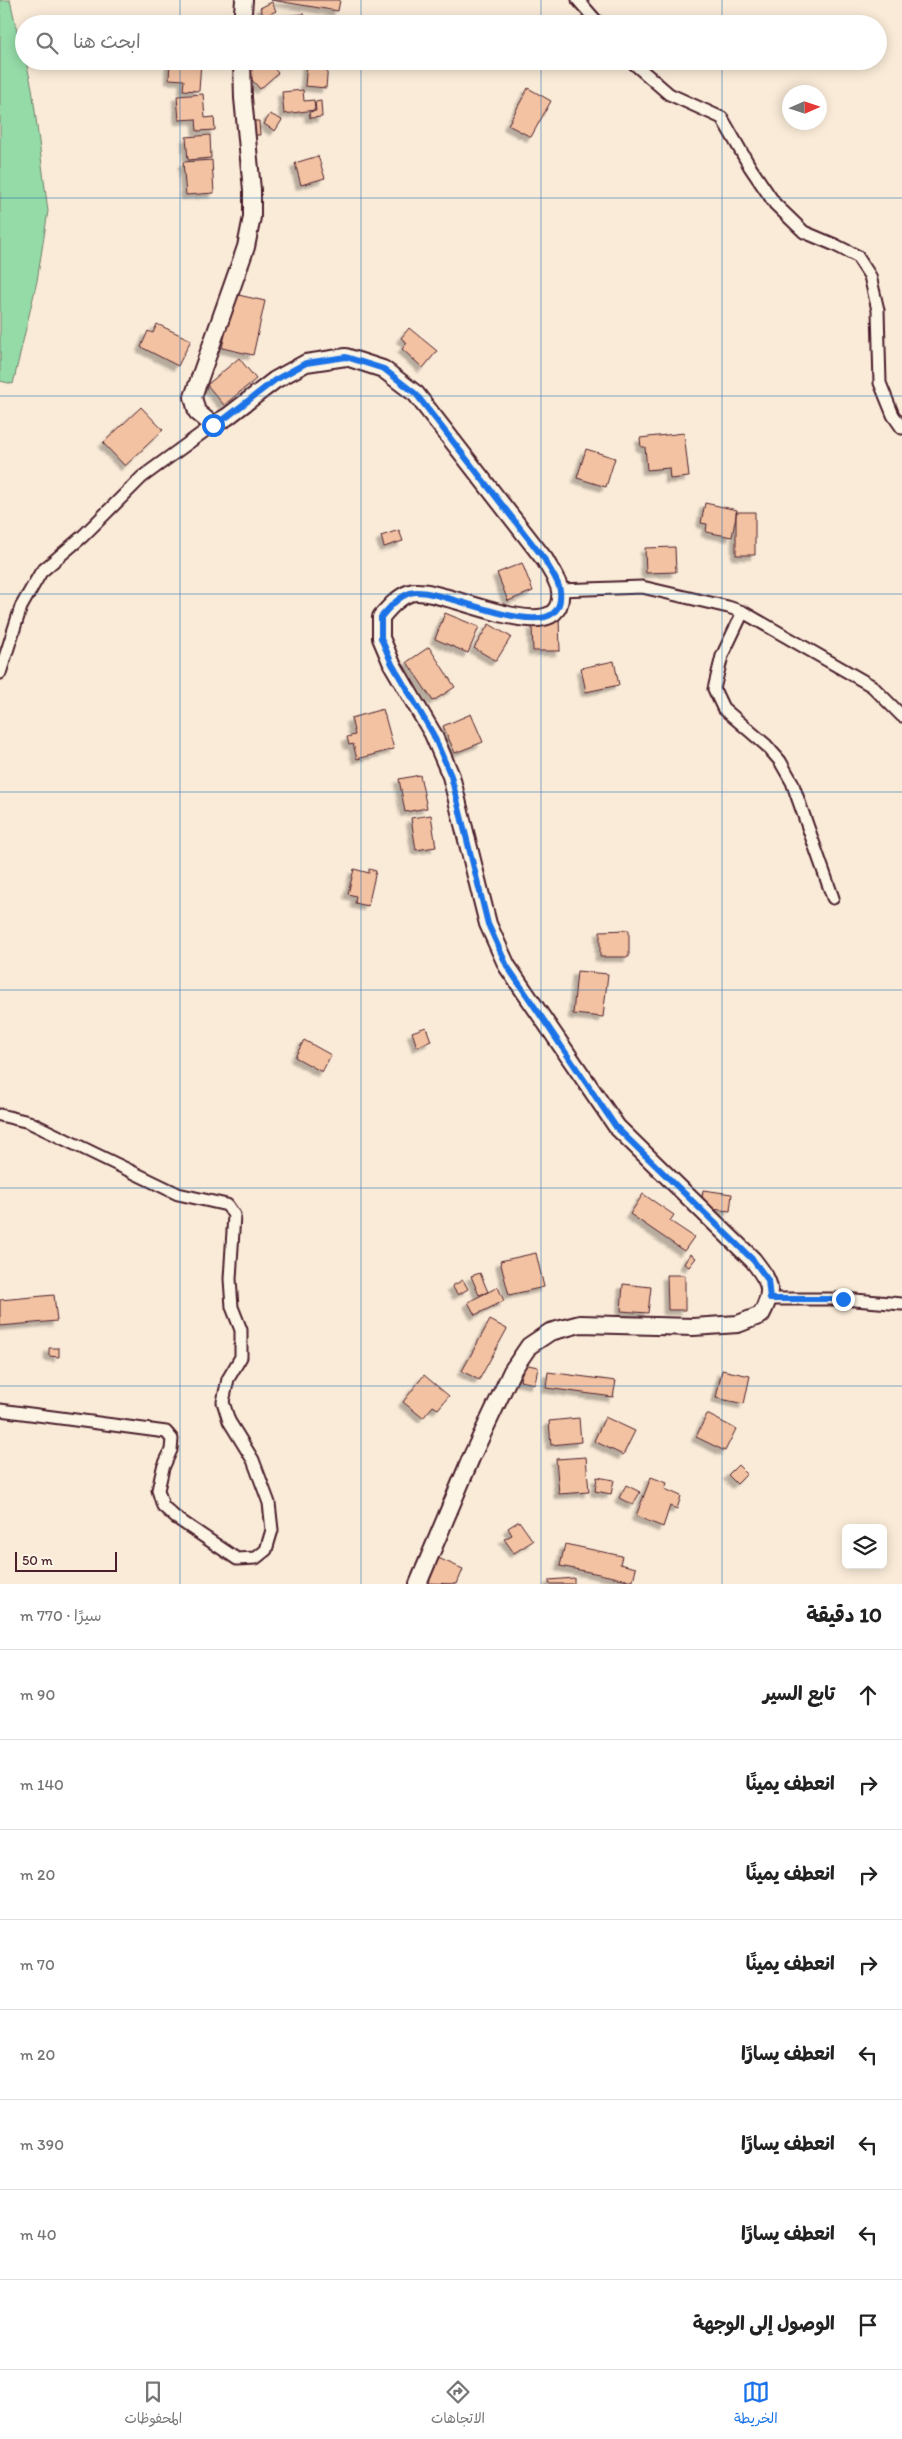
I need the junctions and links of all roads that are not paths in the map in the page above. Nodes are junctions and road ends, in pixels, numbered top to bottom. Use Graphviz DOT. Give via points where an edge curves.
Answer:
graph roads {
  1 [pos="244,0"];
  2 [pos="578,0"];
  3 [pos="243,15"];
  4 [pos="591,15"];
  5 [pos="242,70"];
  6 [pos="641,70"];
  7 [pos="213,425"];
  8 [pos="902,428"];
  9 [pos="560,590"];
  10 [pos="743,612"];
  11 [pos="0,673"];
  12 [pos="902,716"];
  13 [pos="833,898"];
  14 [pos="0,1115"];
  15 [pos="770,1299"];
  16 [pos="902,1304"];
  17 [pos="0,1410"];
  18 [pos="418,1584"];
  1 -- 3 [label="main road"];
  2 -- 4 [label="street"];
  5 -- 7 [label="main road" via="252,217 246,247 193,398 197,412"];
  6 -- 8 [label="street" via="669,94 722,118 774,204 804,232 857,256 870,276 878,310 880,383"];
  7 -- 9 [label="main road" via="275,380 306,363 346,357 384,369 416,394 545,560"];
  7 -- 11 [label="street" via="142,477 83,536 41,572 21,607"];
  9 -- 10 [label="street" via="642,588"];
  9 -- 15 [label="main road" via="554,613 524,620 431,593 411,592 394,602 381,617 381,638 392,664 433,734 451,776 488,924 507,966 616,1127 753,1260 768,1280"];
  10 -- 12 [label="street" via="872,686"];
  10 -- 13 [label="street" via="722,656 714,689 723,708 766,745 792,782"];
  14 -- 17 [label="street" via="29,1122 178,1194 227,1205 234,1215 230,1279 232,1307 240,1330 241,1357 228,1379 223,1402 229,1421 253,1460 269,1503 272,1530 266,1550 256,1558 237,1560 163,1506 158,1490 172,1440 166,1432"];
  15 -- 16 [label="street" via="843,1299"];
  15 -- 18 [label="main road" via="761,1316 738,1324 693,1327 580,1324 550,1332 529,1346 512,1371 471,1458"];
}
